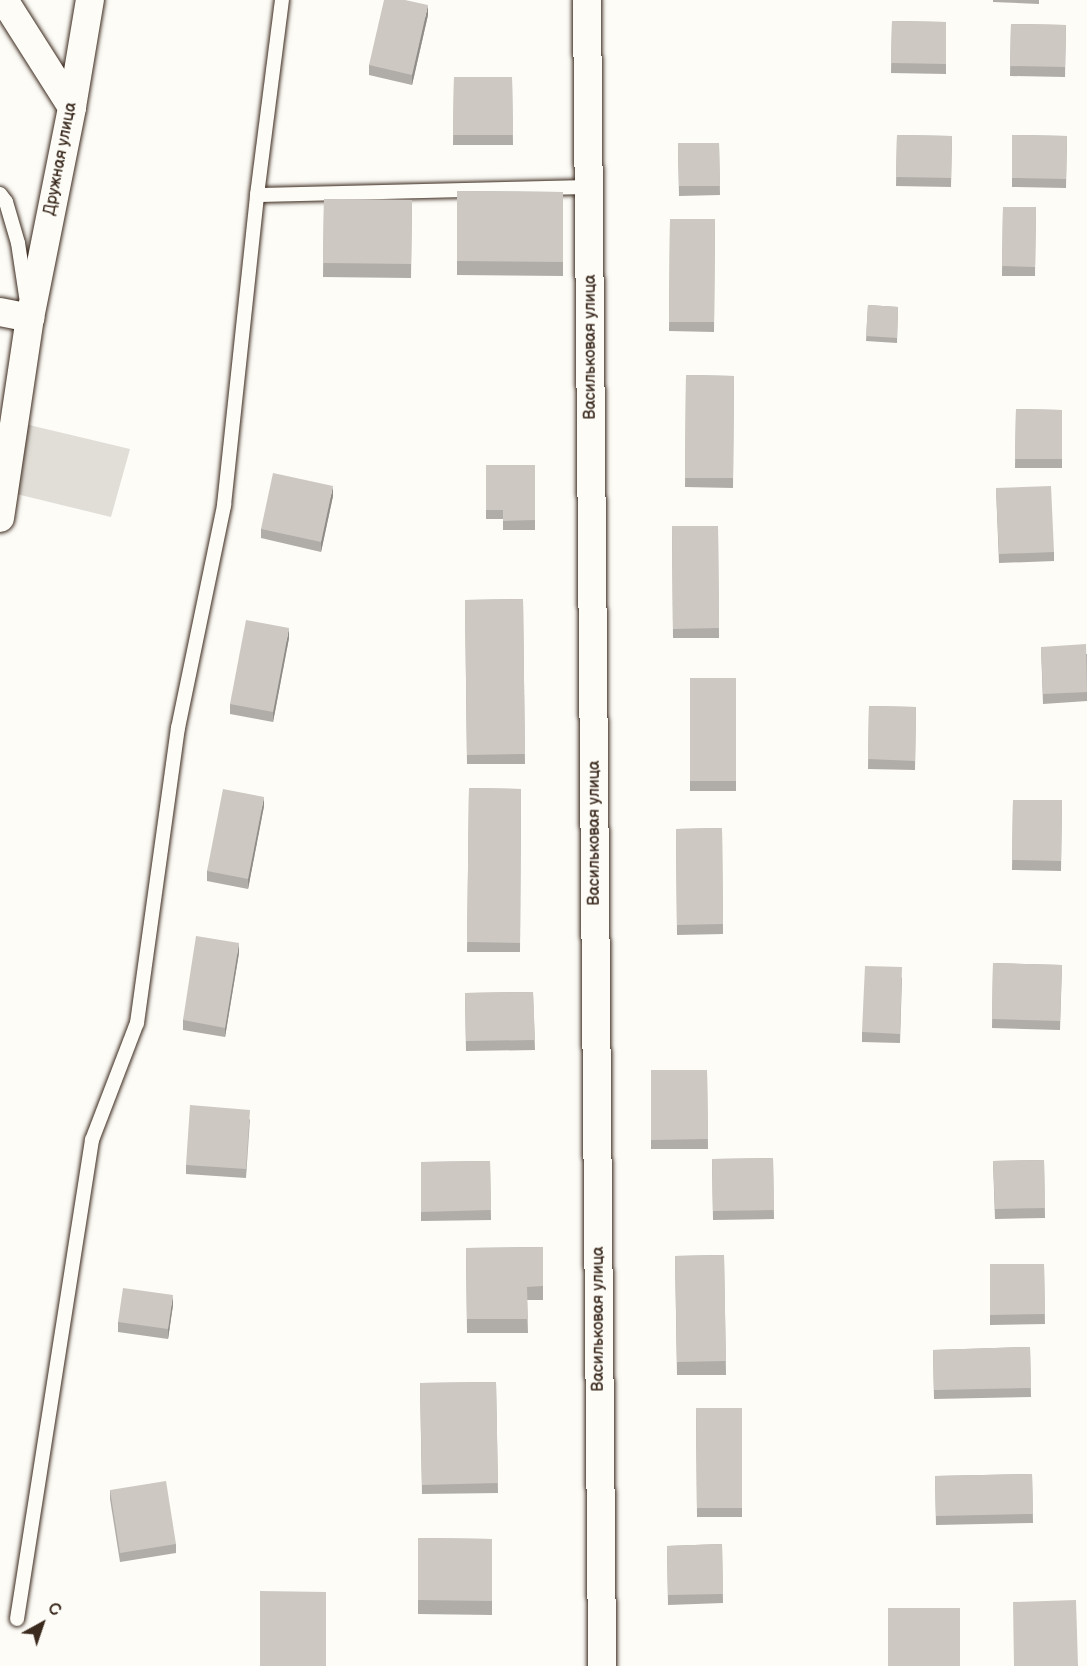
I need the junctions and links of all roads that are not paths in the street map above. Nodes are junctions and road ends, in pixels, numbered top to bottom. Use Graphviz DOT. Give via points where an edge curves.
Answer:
graph roads {
  1 [pos="4,0"];
  2 [pos="90,0"];
  3 [pos="282,0"];
  4 [pos="587,0"];
  5 [pos="72,107"];
  6 [pos="590,188"];
  7 [pos="0,194"];
  8 [pos="257,195"];
  9 [pos="0,312"];
  10 [pos="30,318"];
  11 [pos="0,518"];
  12 [pos="17,1619"];
  13 [pos="602,1666"];
  1 -- 5 [label="street"];
  2 -- 5 [label="street, Дружная улица"];
  3 -- 8 [label="lane"];
  4 -- 6 [label="street, Васильковая улица"];
  5 -- 10 [label="street, Дружная улица"];
  6 -- 8 [label="lane"];
  6 -- 13 [label="street, Васильковая улица"];
  7 -- 10 [label="lane" via="18,243"];
  8 -- 12 [label="lane" via="224,505 178,728 137,1023 92,1140"];
  9 -- 10 [label="street"];
  10 -- 11 [label="street, Дружная улица"];
}
